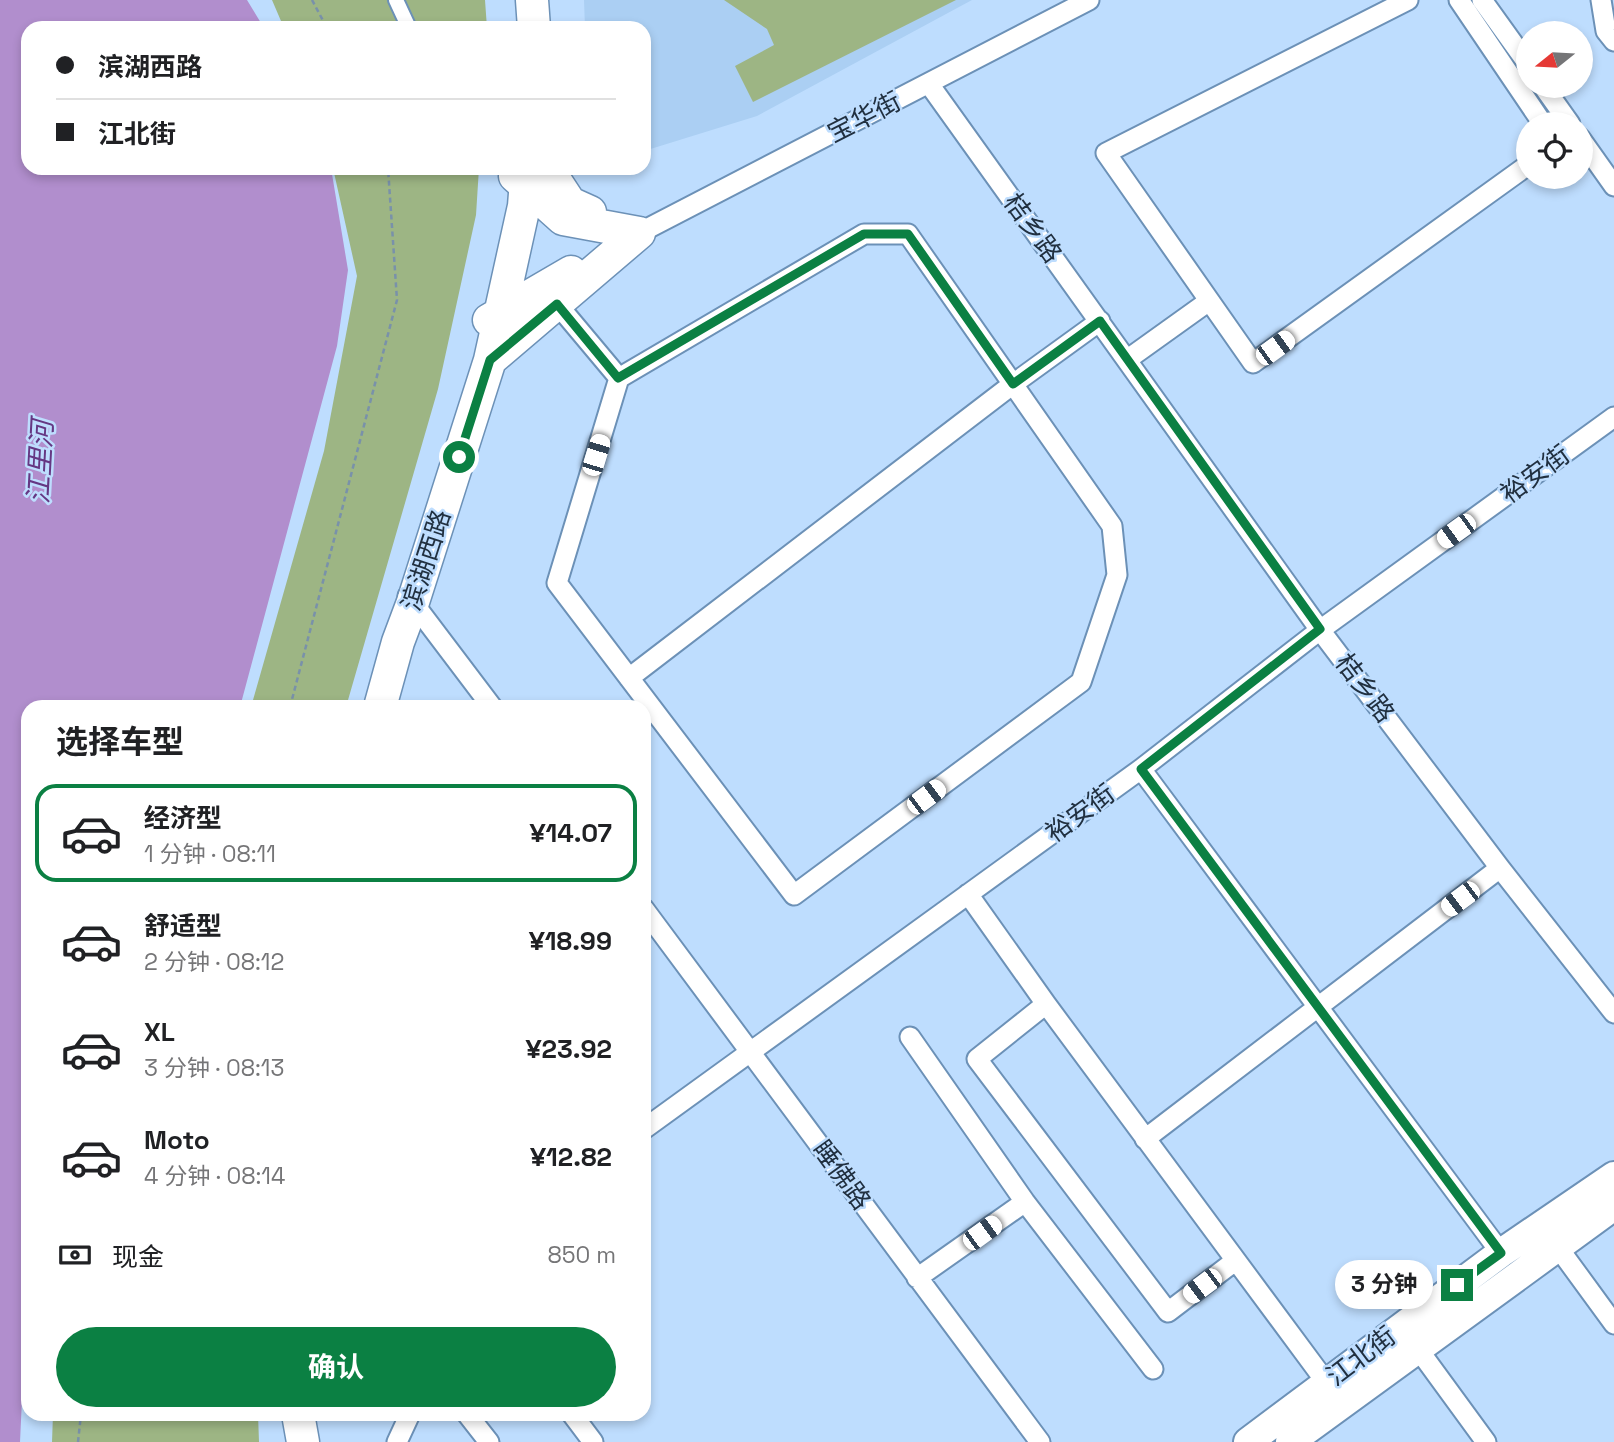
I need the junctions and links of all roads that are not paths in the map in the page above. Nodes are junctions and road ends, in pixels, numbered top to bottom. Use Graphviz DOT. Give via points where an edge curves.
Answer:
graph roads {
  1 [pos="519,0"];
  2 [pos="532,0"];
  3 [pos="1089,0"];
  4 [pos="1408,0"];
  5 [pos="1459,0"];
  6 [pos="1482,0"];
  7 [pos="1601,0"];
  8 [pos="400,2"];
  9 [pos="407,21"];
  10 [pos="520,21"];
  11 [pos="534,21"];
  12 [pos="1614,41"];
  13 [pos="1516,47"];
  14 [pos="929,84"];
  15 [pos="1535,112"];
  16 [pos="1593,156"];
  17 [pos="525,175"];
  18 [pos="527,175"];
  19 [pos="1516,175"];
  20 [pos="1614,186"];
  21 [pos="639,233"];
  22 [pos="1209,301"];
  23 [pos="557,304"];
  24 [pos="493,318"];
  25 [pos="1100,321"];
  26 [pos="1128,359"];
  27 [pos="490,360"];
  28 [pos="618,378"];
  29 [pos="1013,384"];
  30 [pos="1614,416"];
  31 [pos="407,596"];
  32 [pos="1320,629"];
  33 [pos="629,678"];
  34 [pos="370,700"];
  35 [pos="382,700"];
  36 [pos="487,700"];
  37 [pos="646,700"];
  38 [pos="651,707"];
  39 [pos="1141,769"];
  40 [pos="1500,868"];
  41 [pos="968,894"];
  42 [pos="651,917"];
  43 [pos="1046,1004"];
  44 [pos="1317,1007"];
  45 [pos="1614,1013"];
  46 [pos="910,1037"];
  47 [pos="752,1051"];
  48 [pos="651,1124"];
  49 [pos="1145,1139"];
  50 [pos="1614,1176"];
  51 [pos="1025,1202"];
  52 [pos="1614,1206"];
  53 [pos="1557,1246"];
  54 [pos="1501,1253"];
  55 [pos="1235,1261"];
  56 [pos="917,1278"];
  57 [pos="1614,1324"];
  58 [pos="1418,1349"];
  59 [pos="1153,1369"];
  60 [pos="1326,1382"];
  61 [pos="407,1421"];
  62 [pos="472,1421"];
  63 [pos="577,1421"];
  64 [pos="397,1442"];
  65 [pos="489,1442"];
  66 [pos="593,1442"];
  67 [pos="1040,1442"];
  68 [pos="1248,1442"];
  69 [pos="1290,1442"];
  70 [pos="1486,1442"];
  1 -- 10 [label="main road"];
  2 -- 11 [label="main road"];
  3 -- 14 [label="street, 宝华街"];
  4 -- 22 [label="street" via="1106,153"];
  5 -- 15 [label="street"];
  6 -- 13 [label="street"];
  7 -- 12 [label="street" via="1606,31"];
  8 -- 9 [label="street"];
  14 -- 21 [label="street, 宝华街"];
  14 -- 25 [label="street, 桔乡路"];
  16 -- 20 [label="street"];
  17 -- 24 [label="main road, 滨湖西路" via="524,206"];
  18 -- 21 [label="main road" via="564,219"];
  19 -- 22 [label="street" via="1253,363"];
  21 -- 23 [label="main road"];
  21 -- 24 [label="main road"];
  22 -- 26 [label="street"];
  23 -- 27 [label="main road"];
  23 -- 28 [label="street"];
  24 -- 27 [label="main road, 滨湖西路"];
  24 -- 31 [label="main road, 滨湖西路"];
  25 -- 26 [label="street, 桔乡路"];
  25 -- 29 [label="street"];
  26 -- 32 [label="street, 桔乡路"];
  27 -- 31 [label="main road, 滨湖西路"];
  28 -- 29 [label="street" via="864,234 908,234"];
  28 -- 33 [label="street" via="557,583"];
  29 -- 33 [label="street"];
  29 -- 38 [label="street" via="1112,526 1117,575 1081,682 794,895"];
  30 -- 32 [label="street, 裕安街"];
  31 -- 34 [label="main road, 滨湖西路"];
  31 -- 35 [label="main road, 滨湖西路"];
  31 -- 36 [label="street"];
  32 -- 39 [label="street, 裕安街"];
  32 -- 40 [label="street, 桔乡路"];
  33 -- 37 [label="street"];
  39 -- 41 [label="street, 裕安街"];
  39 -- 44 [label="street"];
  40 -- 44 [label="street"];
  40 -- 45 [label="street, 桔乡路"];
  41 -- 43 [label="street"];
  41 -- 47 [label="street, 裕安街"];
  42 -- 47 [label="street, 睡佛路"];
  43 -- 49 [label="street"];
  43 -- 55 [label="street" via="977,1059 1168,1312"];
  44 -- 49 [label="street"];
  44 -- 54 [label="street"];
  46 -- 51 [label="street"];
  47 -- 48 [label="street, 裕安街"];
  47 -- 56 [label="street, 睡佛路"];
  49 -- 55 [label="street"];
  50 -- 54 [label="main road, 江北街"];
  51 -- 56 [label="street"];
  51 -- 59 [label="street"];
  52 -- 53 [label="main road, 江北街"];
  53 -- 57 [label="street"];
  53 -- 58 [label="main road, 江北街"];
  54 -- 60 [label="main road, 江北街"];
  55 -- 60 [label="street"];
  56 -- 67 [label="street, 睡佛路"];
  58 -- 69 [label="main road, 江北街"];
  58 -- 70 [label="street"];
  60 -- 68 [label="main road, 江北街"];
  61 -- 64 [label="street"];
  62 -- 65 [label="street"];
  63 -- 66 [label="street"];
}
